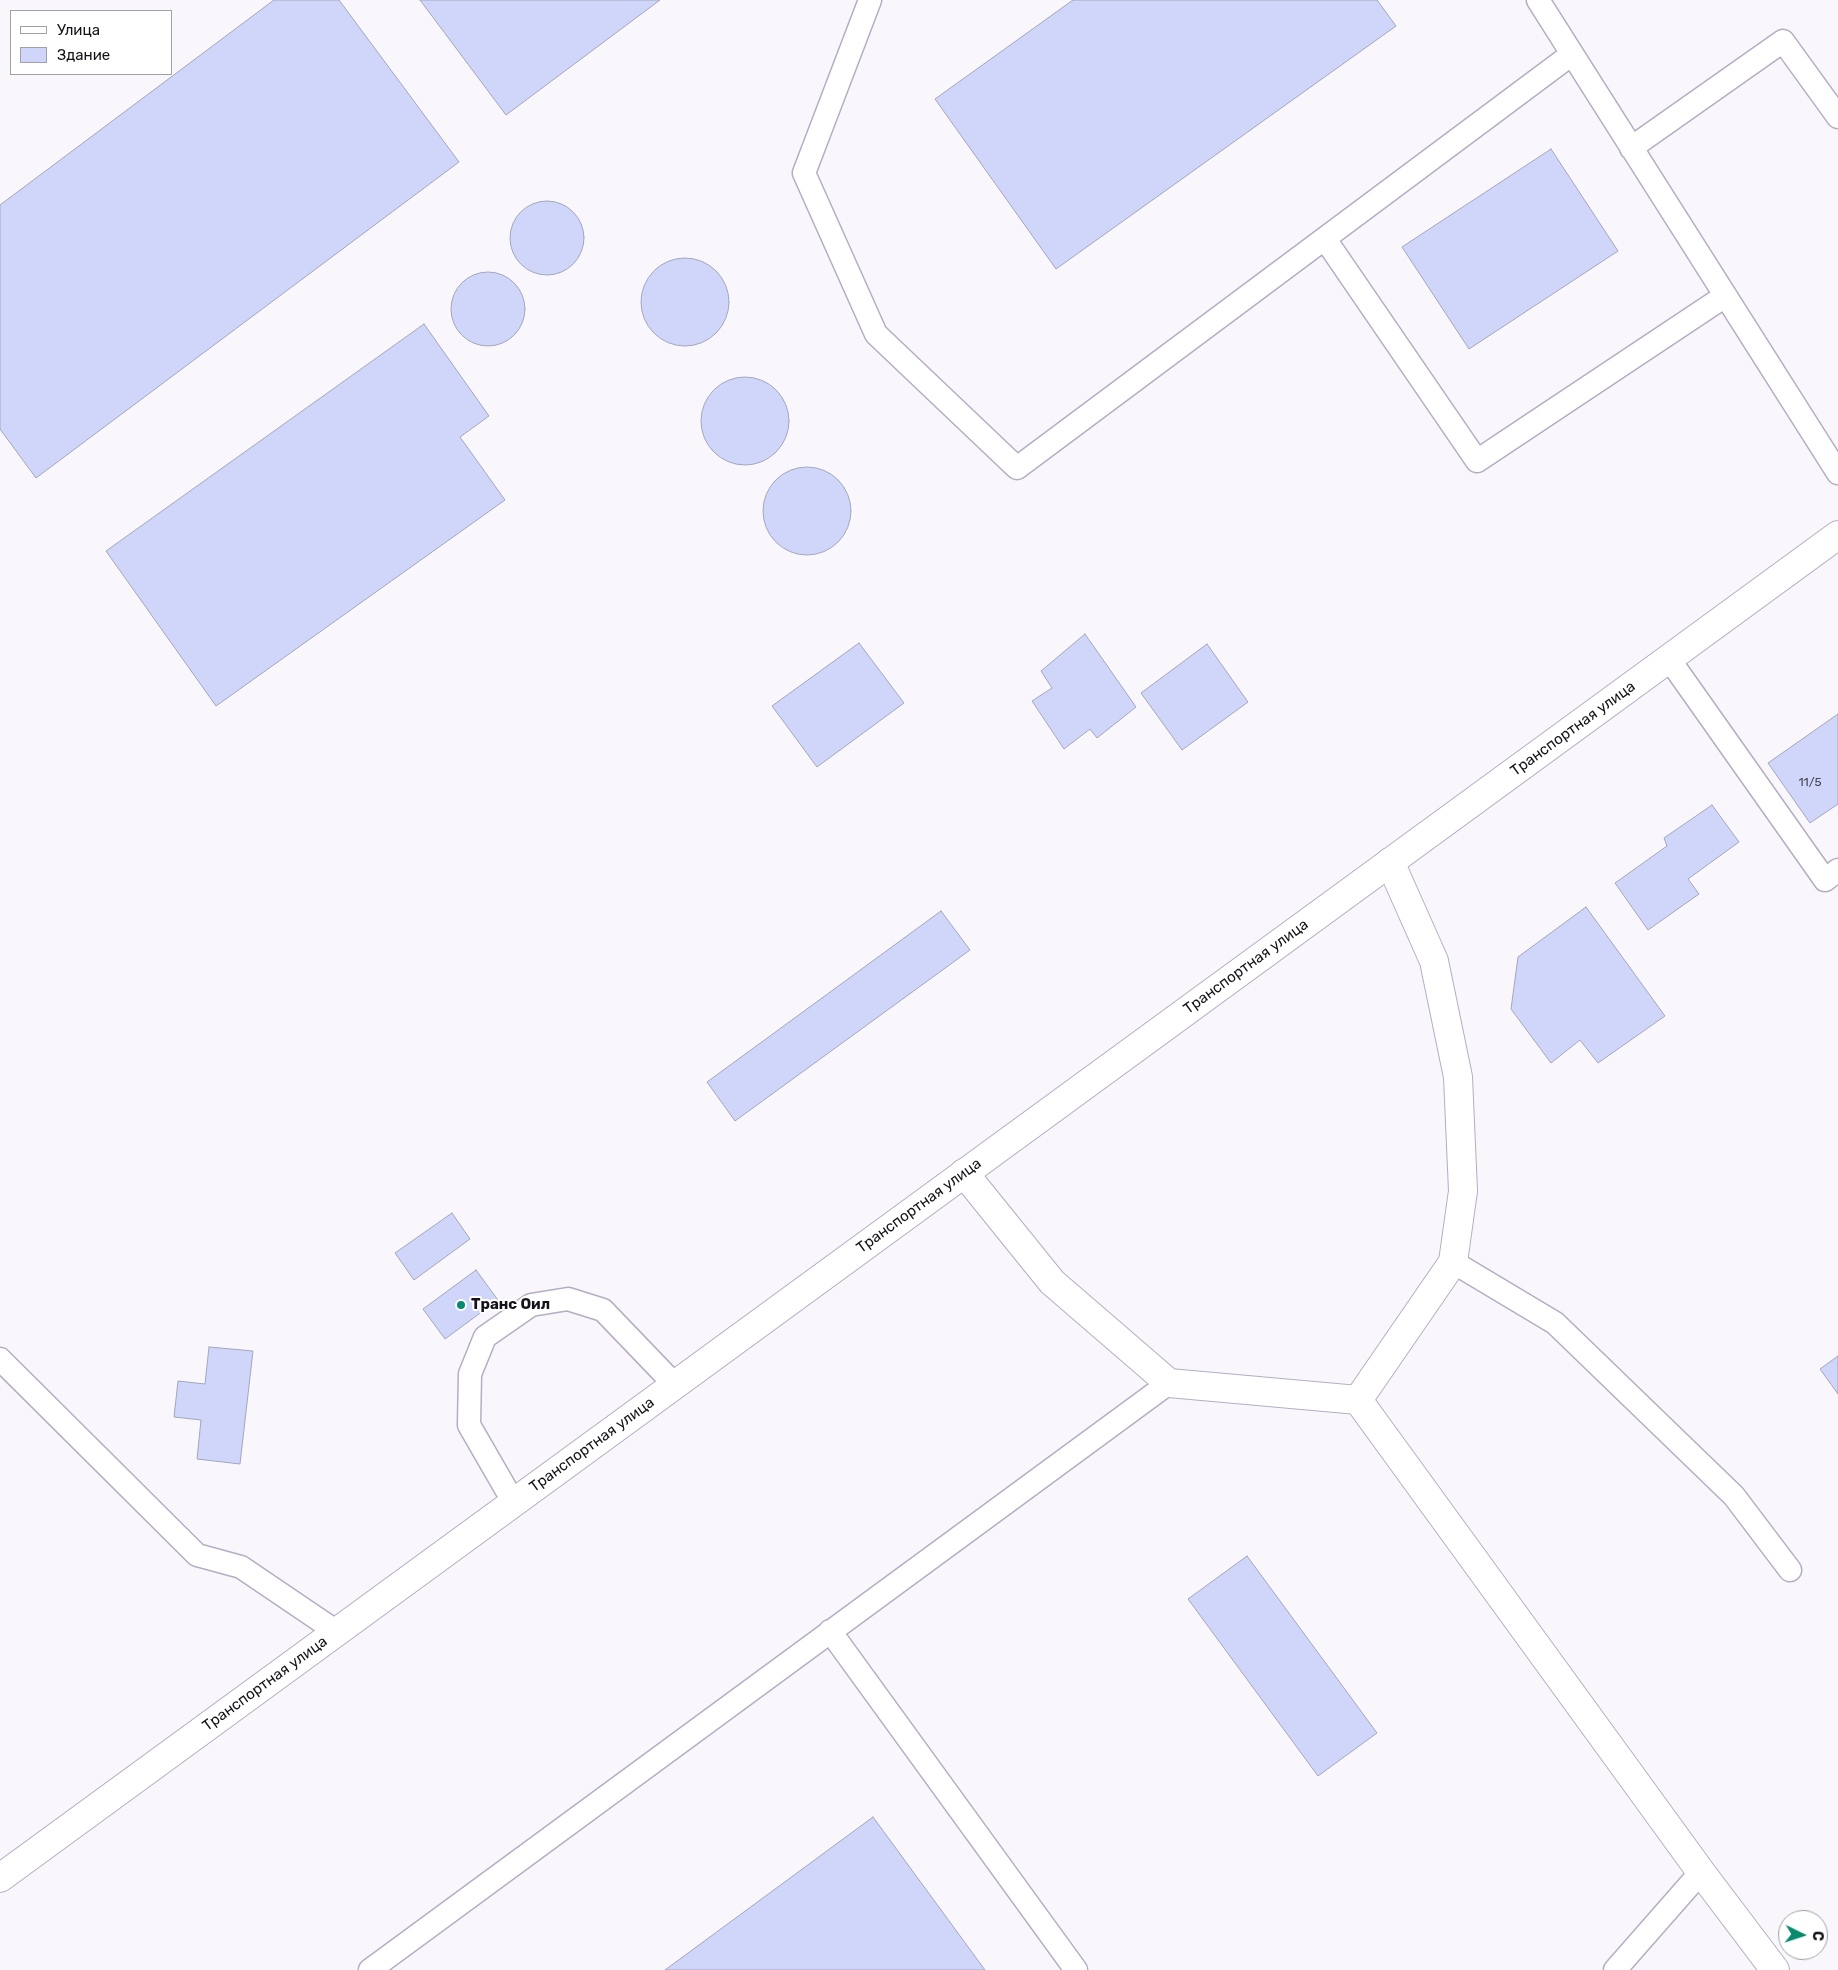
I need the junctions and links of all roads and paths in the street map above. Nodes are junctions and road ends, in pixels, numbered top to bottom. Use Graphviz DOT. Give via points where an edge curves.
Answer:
graph roads {
  1 [pos="870,0"];
  2 [pos="1538,0"];
  3 [pos="1572,54"];
  4 [pos="1838,117"];
  5 [pos="1631,148"];
  6 [pos="1324,239"];
  7 [pos="1725,296"];
  8 [pos="1838,474"];
  9 [pos="1838,535"];
  10 [pos="1668,659"];
  11 [pos="1390,862"];
  12 [pos="1838,870"];
  13 [pos="964,1173"];
  14 [pos="1453,1262"];
  15 [pos="0,1359"];
  16 [pos="1170,1383"];
  17 [pos="675,1385"];
  18 [pos="1358,1400"];
  19 [pos="514,1502"];
  20 [pos="1790,1570"];
  21 [pos="337,1632"];
  22 [pos="830,1632"];
  23 [pos="1701,1872"];
  24 [pos="0,1878"];
  25 [pos="370,1970"];
  26 [pos="1076,1970"];
  27 [pos="1616,1970"];
  28 [pos="1775,1970"];
  1 -- 6 [label="lane" via="804,172 876,334 1017,468"];
  2 -- 3 [label="lane"];
  3 -- 5 [label="lane"];
  3 -- 6 [label="lane"];
  4 -- 5 [label="lane" via="1783,41"];
  5 -- 7 [label="lane"];
  6 -- 7 [label="lane" via="1477,461"];
  7 -- 8 [label="lane"];
  9 -- 10 [label="main road, Транспортная улица"];
  10 -- 11 [label="main road, Транспортная улица"];
  10 -- 12 [label="lane" via="1825,880"];
  11 -- 13 [label="main road, Транспортная улица"];
  11 -- 14 [label="main road" via="1434,961 1458,1077 1463,1190"];
  13 -- 16 [label="main road" via="1052,1282"];
  13 -- 17 [label="main road, Транспортная улица"];
  14 -- 18 [label="main road"];
  14 -- 20 [label="lane" via="1555,1324 1734,1496"];
  15 -- 21 [label="lane" via="197,1555 241,1567"];
  16 -- 18 [label="main road"];
  16 -- 22 [label="lane"];
  17 -- 19 [label="main road, Транспортная улица"];
  17 -- 19 [label="lane" via="603,1310 568,1299 531,1305 485,1337 470,1374 469,1425"];
  18 -- 23 [label="main road"];
  19 -- 21 [label="main road, Транспортная улица"];
  21 -- 24 [label="main road, Транспортная улица"];
  22 -- 25 [label="lane"];
  22 -- 26 [label="lane"];
  23 -- 27 [label="lane"];
  23 -- 28 [label="main road"];
}
